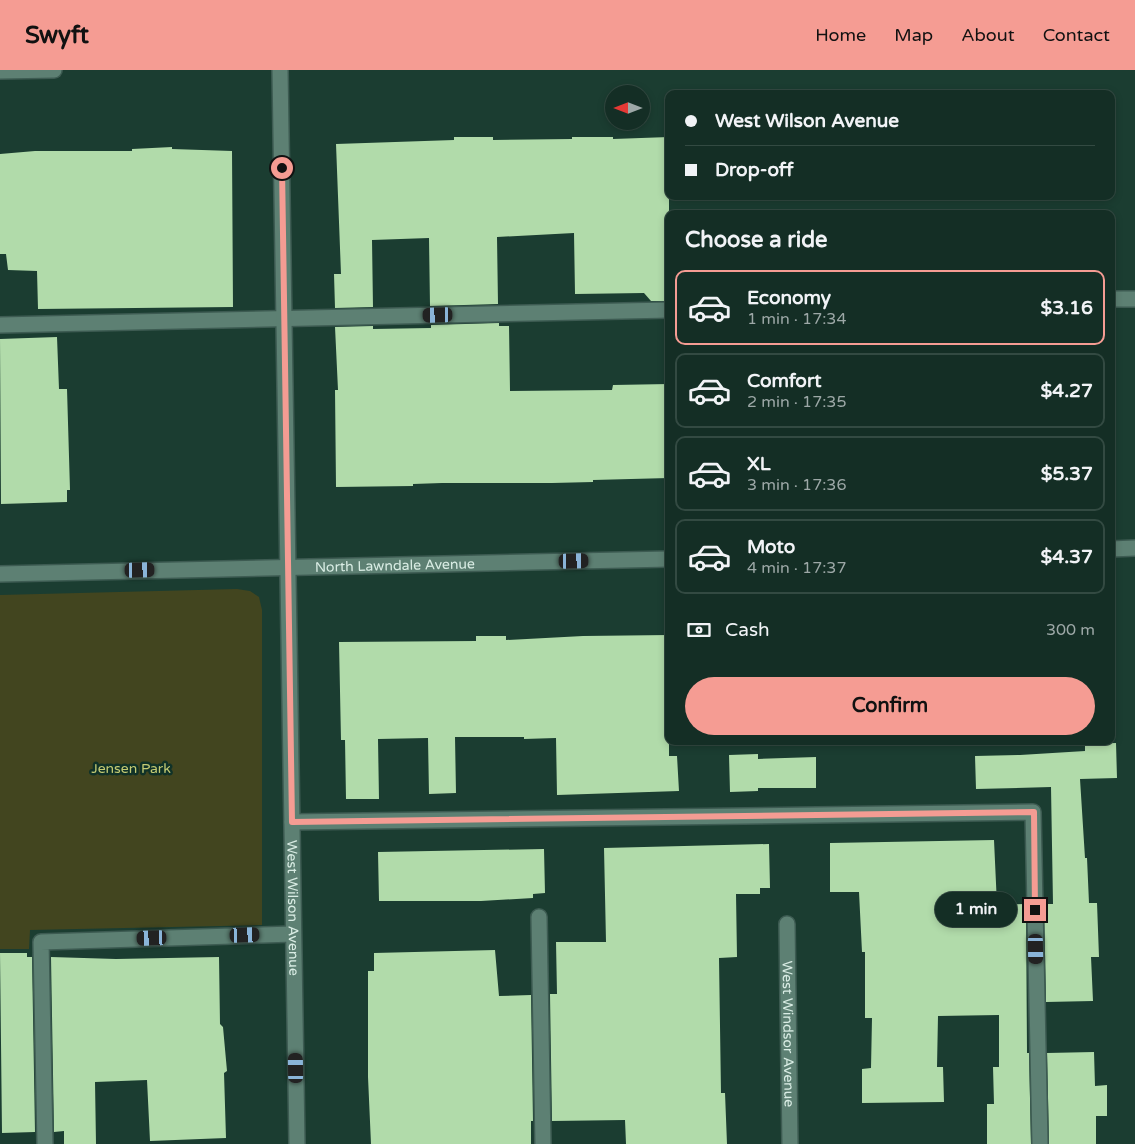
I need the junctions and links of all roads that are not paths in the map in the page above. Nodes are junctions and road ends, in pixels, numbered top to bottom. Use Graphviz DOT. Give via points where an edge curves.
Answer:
graph roads {
  1 [pos="54,70"];
  2 [pos="280,70"];
  3 [pos="0,71"];
  4 [pos="1115,299"];
  5 [pos="1135,299"];
  6 [pos="665,310"];
  7 [pos="284,318"];
  8 [pos="0,325"];
  9 [pos="1135,548"];
  10 [pos="1115,549"];
  11 [pos="665,559"];
  12 [pos="288,567"];
  13 [pos="0,574"];
  14 [pos="292,822"];
  15 [pos="539,917"];
  16 [pos="787,924"];
  17 [pos="294,934"];
  18 [pos="46,1144"];
  19 [pos="297,1144"];
  20 [pos="543,1144"];
  21 [pos="790,1144"];
  22 [pos="1040,1144"];
  1 -- 3 [label="street"];
  2 -- 7 [label="street, West Wilson Avenue"];
  4 -- 5 [label="street"];
  6 -- 7 [label="street"];
  7 -- 8 [label="street"];
  7 -- 12 [label="street, West Wilson Avenue"];
  9 -- 10 [label="street"];
  11 -- 12 [label="street, North Lawndale Avenue"];
  12 -- 13 [label="street, North Lawndale Avenue"];
  12 -- 14 [label="street, West Wilson Avenue"];
  14 -- 17 [label="street, West Wilson Avenue"];
  14 -- 22 [label="street" via="1034,812"];
  15 -- 20 [label="street"];
  16 -- 21 [label="street, West Windsor Avenue"];
  17 -- 18 [label="street" via="41,942"];
  17 -- 19 [label="street, West Wilson Avenue"];
}
